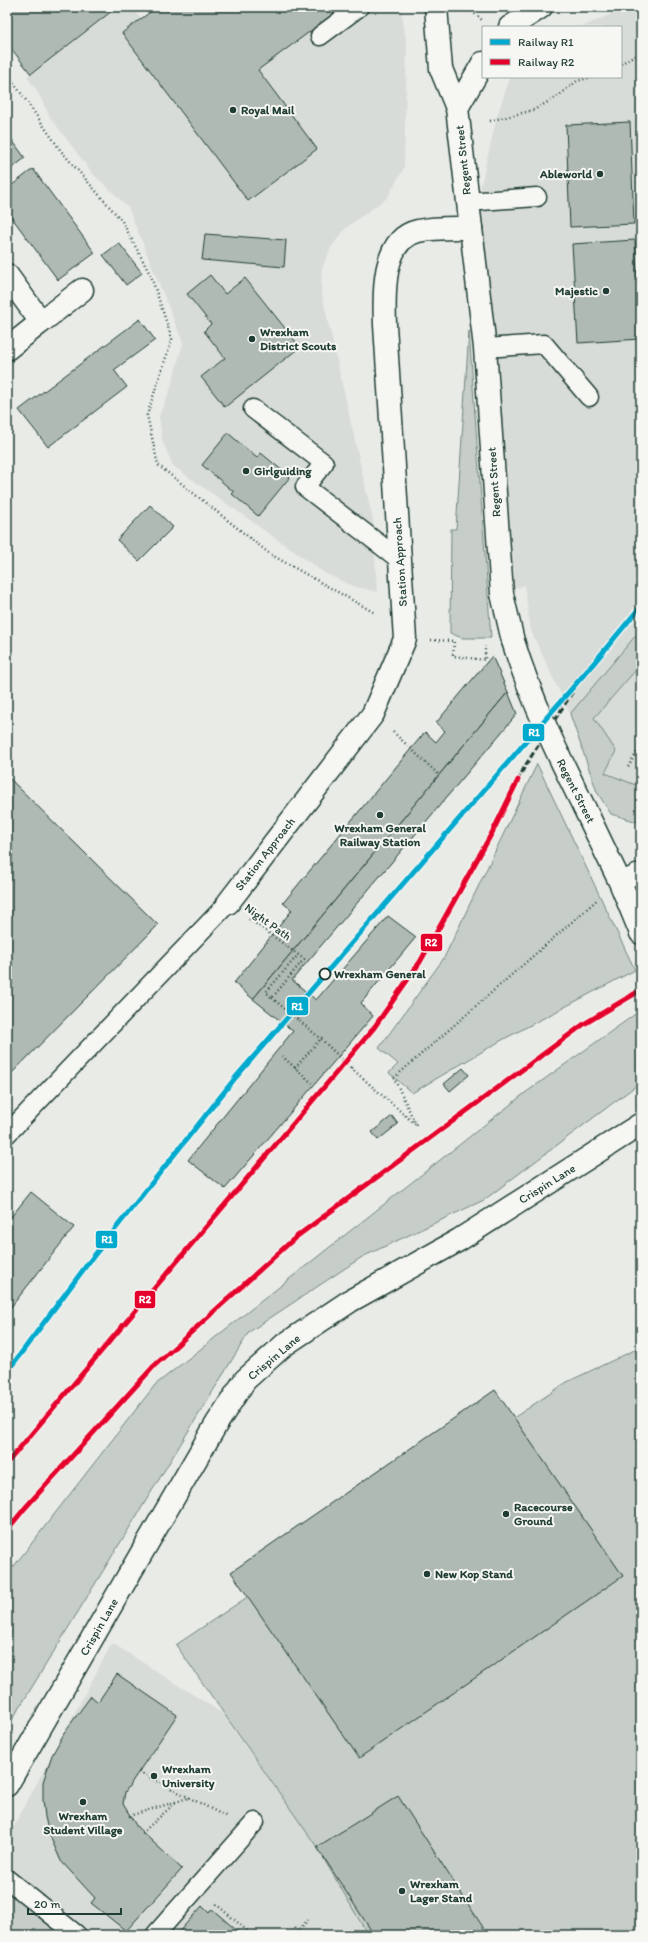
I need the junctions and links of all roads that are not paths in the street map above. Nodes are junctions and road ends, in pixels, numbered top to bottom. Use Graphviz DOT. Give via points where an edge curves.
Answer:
graph roads {
  1 [pos="359,7"];
  2 [pos="436,7"];
  3 [pos="541,7"];
  4 [pos="512,26"];
  5 [pos="320,36"];
  6 [pos="482,65"];
  7 [pos="457,108"];
  8 [pos="537,197"];
  9 [pos="467,202"];
  10 [pos="470,228"];
  11 [pos="7,275"];
  12 [pos="82,290"];
  13 [pos="41,322"];
  14 [pos="486,348"];
  15 [pos="7,349"];
  16 [pos="589,397"];
  17 [pos="253,409"];
  18 [pos="400,560"];
  19 [pos="641,872"];
  20 [pos="620,882"];
  21 [pos="228,903"];
  22 [pos="637,926"];
  23 [pos="641,1124"];
  24 [pos="7,1134"];
  25 [pos="7,1785"];
  26 [pos="252,1825"];
  27 [pos="7,1879"];
  28 [pos="77,1935"];
  29 [pos="155,1935"];
  1 -- 5 [label="lane"];
  2 -- 7 [label="street, Regent Street" via="441,69"];
  3 -- 4 [label="street"];
  6 -- 7 [label="street"];
  7 -- 9 [label="street, Regent Street"];
  8 -- 9 [label="lane"];
  9 -- 10 [label="street, Regent Street"];
  10 -- 14 [label="street, Regent Street"];
  10 -- 18 [label="street, Station Approach" via="417,231 402,240 387,268 385,325"];
  11 -- 13 [label="street"];
  12 -- 13 [label="street"];
  13 -- 15 [label="street"];
  14 -- 16 [label="lane" via="544,344"];
  14 -- 20 [label="street, Regent Street, bridge" via="502,594 513,641 550,740"];
  17 -- 18 [label="lane" via="324,463 305,487"];
  18 -- 21 [label="street, Station Approach" via="405,639 373,714"];
  19 -- 20 [label="lane"];
  20 -- 22 [label="street, Regent Street"];
  21 -- 24 [label="lane"];
  23 -- 25 [label="street, Crispin Lane" via="459,1240 350,1301 284,1345 245,1380 217,1423"];
  26 -- 29 [label="lane"];
  27 -- 28 [label="lane"];
}
